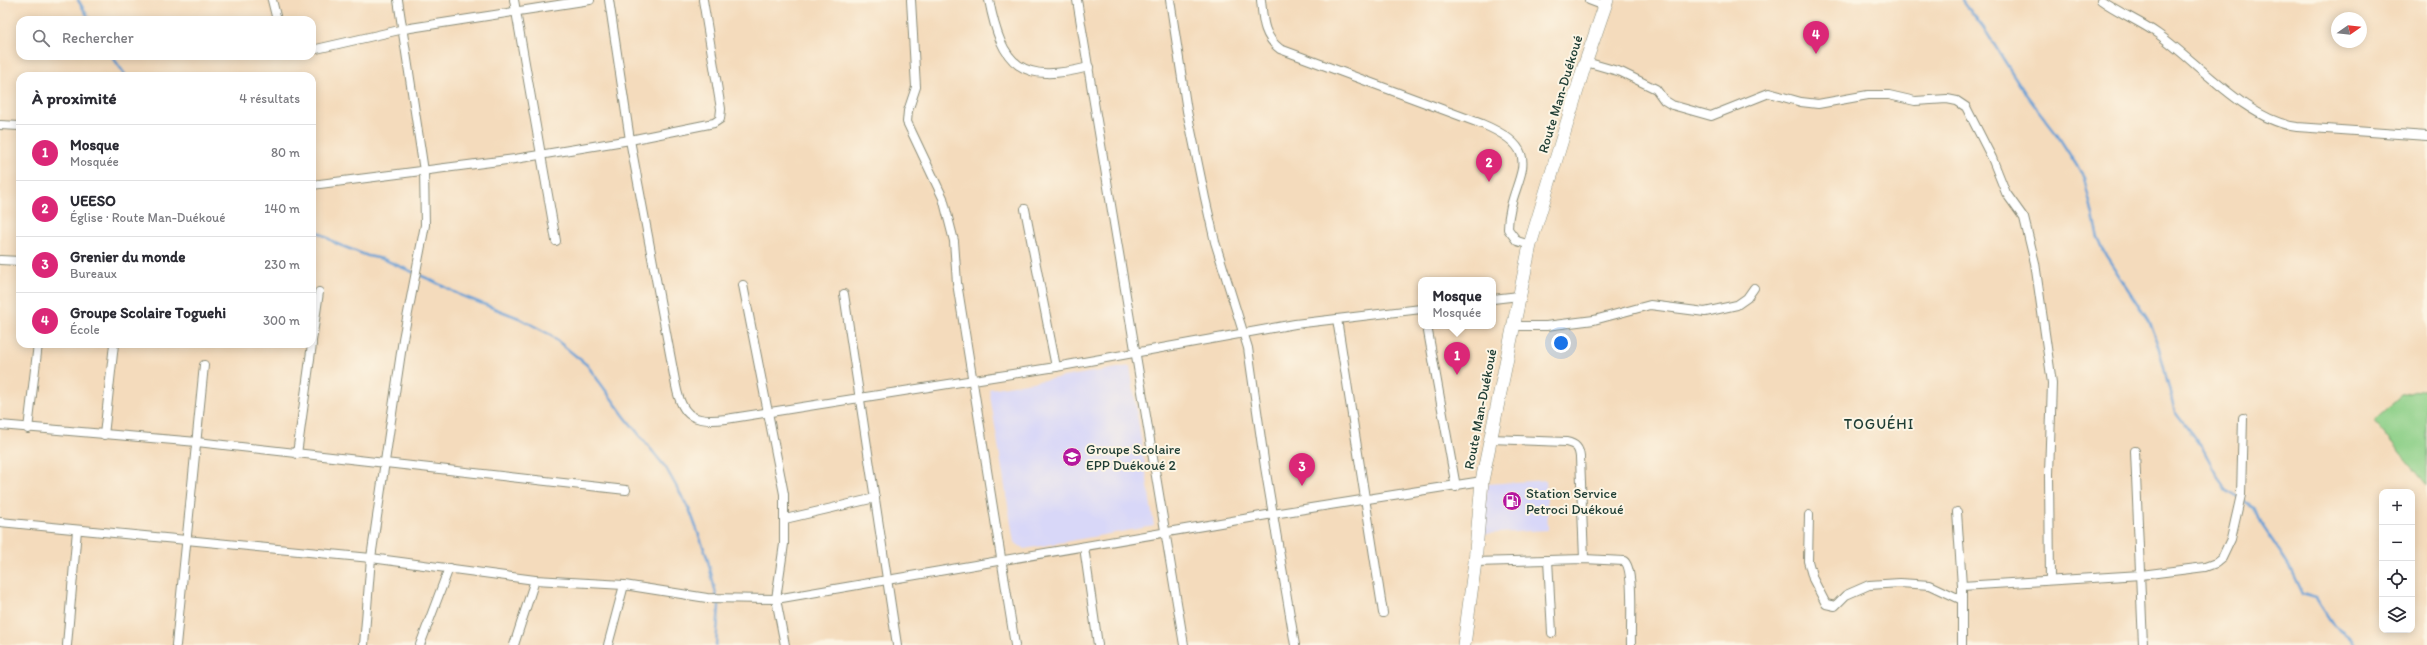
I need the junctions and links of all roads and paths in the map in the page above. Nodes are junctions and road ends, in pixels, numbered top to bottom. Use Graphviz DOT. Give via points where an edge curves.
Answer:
graph roads {
  1 [pos="272,0"];
  2 [pos="398,0"];
  3 [pos="514,0"];
  4 [pos="590,0"];
  5 [pos="609,0"];
  6 [pos="703,0"];
  7 [pos="911,0"];
  8 [pos="989,0"];
  9 [pos="1078,0"];
  10 [pos="1170,0"];
  11 [pos="1261,0"];
  12 [pos="1589,0"];
  13 [pos="2101,0"];
  14 [pos="1606,3"];
  15 [pos="516,11"];
  16 [pos="276,16"];
  17 [pos="404,29"];
  18 [pos="316,49"];
  19 [pos="1586,62"];
  20 [pos="1089,67"];
  21 [pos="0,125"];
  22 [pos="16,126"];
  23 [pos="2427,136"];
  24 [pos="630,140"];
  25 [pos="541,154"];
  26 [pos="424,172"];
  27 [pos="316,185"];
  28 [pos="1025,209"];
  29 [pos="556,241"];
  30 [pos="1530,245"];
  31 [pos="0,260"];
  32 [pos="16,262"];
  33 [pos="743,285"];
  34 [pos="1754,288"];
  35 [pos="319,292"];
  36 [pos="844,294"];
  37 [pos="1519,296"];
  38 [pos="1496,299"];
  39 [pos="1418,309"];
  40 [pos="316,313"];
  41 [pos="1337,319"];
  42 [pos="1513,326"];
  43 [pos="1428,329"];
  44 [pos="1245,332"];
  45 [pos="38,348"];
  46 [pos="114,348"];
  47 [pos="311,348"];
  48 [pos="1135,352"];
  49 [pos="204,365"];
  50 [pos="1056,367"];
  51 [pos="974,380"];
  52 [pos="860,397"];
  53 [pos="766,412"];
  54 [pos="2243,418"];
  55 [pos="0,425"];
  56 [pos="28,429"];
  57 [pos="104,435"];
  58 [pos="1490,440"];
  59 [pos="197,442"];
  60 [pos="2135,451"];
  61 [pos="297,454"];
  62 [pos="384,464"];
  63 [pos="1482,481"];
  64 [pos="1456,487"];
  65 [pos="626,490"];
  66 [pos="875,498"];
  67 [pos="1364,500"];
  68 [pos="1957,512"];
  69 [pos="1273,514"];
  70 [pos="1809,516"];
  71 [pos="785,519"];
  72 [pos="0,522"];
  73 [pos="77,530"];
  74 [pos="1165,533"];
  75 [pos="186,540"];
  76 [pos="1084,547"];
  77 [pos="371,558"];
  78 [pos="1584,559"];
  79 [pos="1548,560"];
  80 [pos="1002,562"];
  81 [pos="1475,562"];
  82 [pos="449,568"];
  83 [pos="2141,575"];
  84 [pos="535,580"];
  85 [pos="888,580"];
  86 [pos="2050,580"];
  87 [pos="624,585"];
  88 [pos="1962,586"];
  89 [pos="776,599"];
  90 [pos="1962,600"];
  91 [pos="1382,613"];
  92 [pos="1552,633"];
  93 [pos="67,645"];
  94 [pos="176,645"];
  95 [pos="364,645"];
  96 [pos="420,645"];
  97 [pos="514,645"];
  98 [pos="608,645"];
  99 [pos="785,645"];
  100 [pos="897,645"];
  101 [pos="1015,645"];
  102 [pos="1098,645"];
  103 [pos="1184,645"];
  104 [pos="1295,645"];
  105 [pos="1464,645"];
  106 [pos="1631,645"];
  107 [pos="1962,645"];
  108 [pos="2143,645"];
  1 -- 16 [label="street"];
  2 -- 17 [label="street"];
  3 -- 15 [label="street"];
  4 -- 15 [label="street"];
  5 -- 24 [label="street"];
  6 -- 24 [label="street" via="721,109 720,119 703,126"];
  7 -- 51 [label="street" via="916,87 907,122 941,193 950,220 957,283"];
  8 -- 20 [label="street" via="998,38 1010,58 1022,67 1036,72 1056,73"];
  9 -- 20 [label="street"];
  10 -- 44 [label="street" via="1187,111 1205,198 1215,242"];
  11 -- 30 [label="street" via="1266,35 1280,48 1482,124 1503,133 1514,143 1523,161 1508,229 1517,241"];
  12 -- 14 [label="street"];
  13 -- 23 [label="street" via="2159,35 2232,95 2277,120 2297,127"];
  14 -- 19 [label="main road, Route Man-Duékoué"];
  15 -- 17 [label="street"];
  15 -- 25 [label="street"];
  17 -- 18 [label="street"];
  17 -- 26 [label="street"];
  19 -- 30 [label="main road, Route Man-Duékoué"];
  19 -- 86 [label="street" via="1621,72 1656,89 1664,100 1672,105 1711,116 1769,93 1818,104 1868,95 1889,95 1915,101 1947,99 1957,101 1966,107 1992,158 2006,193 2024,218 2035,263 2052,383 2049,474"];
  20 -- 48 [label="street"];
  21 -- 22 [label="street"];
  24 -- 25 [label="street"];
  24 -- 53 [label="street" via="681,406 692,417 709,420"];
  25 -- 26 [label="street"];
  25 -- 29 [label="street"];
  26 -- 27 [label="street"];
  26 -- 62 [label="street" via="426,225 403,339"];
  28 -- 50 [label="street"];
  30 -- 37 [label="main road, Route Man-Duékoué"];
  31 -- 32 [label="street"];
  33 -- 53 [label="street" via="755,338"];
  34 -- 42 [label="street" via="1747,298 1737,305 1705,312 1650,305 1594,320 1546,326"];
  35 -- 40 [label="street"];
  36 -- 52 [label="street"];
  37 -- 38 [label="street"];
  37 -- 42 [label="main road, Route Man-Duékoué"];
  39 -- 41 [label="street"];
  41 -- 44 [label="street"];
  41 -- 67 [label="street"];
  42 -- 58 [label="main road, Route Man-Duékoué"];
  43 -- 64 [label="street"];
  44 -- 48 [label="street"];
  44 -- 69 [label="street"];
  45 -- 56 [label="street"];
  46 -- 57 [label="street"];
  47 -- 61 [label="street"];
  48 -- 50 [label="street"];
  48 -- 74 [label="street"];
  49 -- 59 [label="street"];
  50 -- 51 [label="street"];
  51 -- 52 [label="street"];
  51 -- 80 [label="street"];
  52 -- 53 [label="street"];
  52 -- 66 [label="street"];
  53 -- 71 [label="street" via="784,494"];
  54 -- 83 [label="street" via="2241,495 2233,532 2222,558 2205,567"];
  55 -- 56 [label="street"];
  56 -- 57 [label="street"];
  57 -- 59 [label="street"];
  58 -- 63 [label="main road, Route Man-Duékoué"];
  58 -- 78 [label="street" via="1566,442 1578,448"];
  59 -- 61 [label="street"];
  59 -- 75 [label="street"];
  60 -- 83 [label="street"];
  61 -- 62 [label="street"];
  62 -- 65 [label="street"];
  62 -- 77 [label="street"];
  63 -- 64 [label="street"];
  63 -- 81 [label="main road, Route Man-Duékoué"];
  64 -- 67 [label="street"];
  66 -- 71 [label="street"];
  66 -- 85 [label="street"];
  67 -- 69 [label="street"];
  67 -- 91 [label="street"];
  68 -- 88 [label="street"];
  69 -- 74 [label="street"];
  69 -- 104 [label="street"];
  70 -- 90 [label="street" via="1808,561 1813,579 1826,604 1835,606 1846,595 1868,585 1900,583 1930,585"];
  71 -- 89 [label="street"];
  72 -- 73 [label="street"];
  73 -- 75 [label="street"];
  73 -- 93 [label="street"];
  74 -- 76 [label="street"];
  74 -- 103 [label="street"];
  75 -- 77 [label="street"];
  75 -- 94 [label="street"];
  76 -- 80 [label="street"];
  76 -- 102 [label="street"];
  77 -- 82 [label="street"];
  77 -- 95 [label="street"];
  78 -- 79 [label="street"];
  78 -- 106 [label="street" via="1620,560 1629,566"];
  79 -- 81 [label="street"];
  79 -- 92 [label="street"];
  80 -- 85 [label="street"];
  80 -- 101 [label="street"];
  81 -- 105 [label="main road, Route Man-Duékoué"];
  82 -- 84 [label="street"];
  82 -- 96 [label="street"];
  83 -- 86 [label="street"];
  83 -- 108 [label="street"];
  84 -- 87 [label="street"];
  84 -- 97 [label="street"];
  85 -- 89 [label="street"];
  85 -- 100 [label="street"];
  86 -- 88 [label="street"];
  87 -- 89 [label="street" via="707,598"];
  87 -- 98 [label="street"];
  88 -- 90 [label="street"];
  89 -- 99 [label="street"];
  90 -- 107 [label="street"];
}
